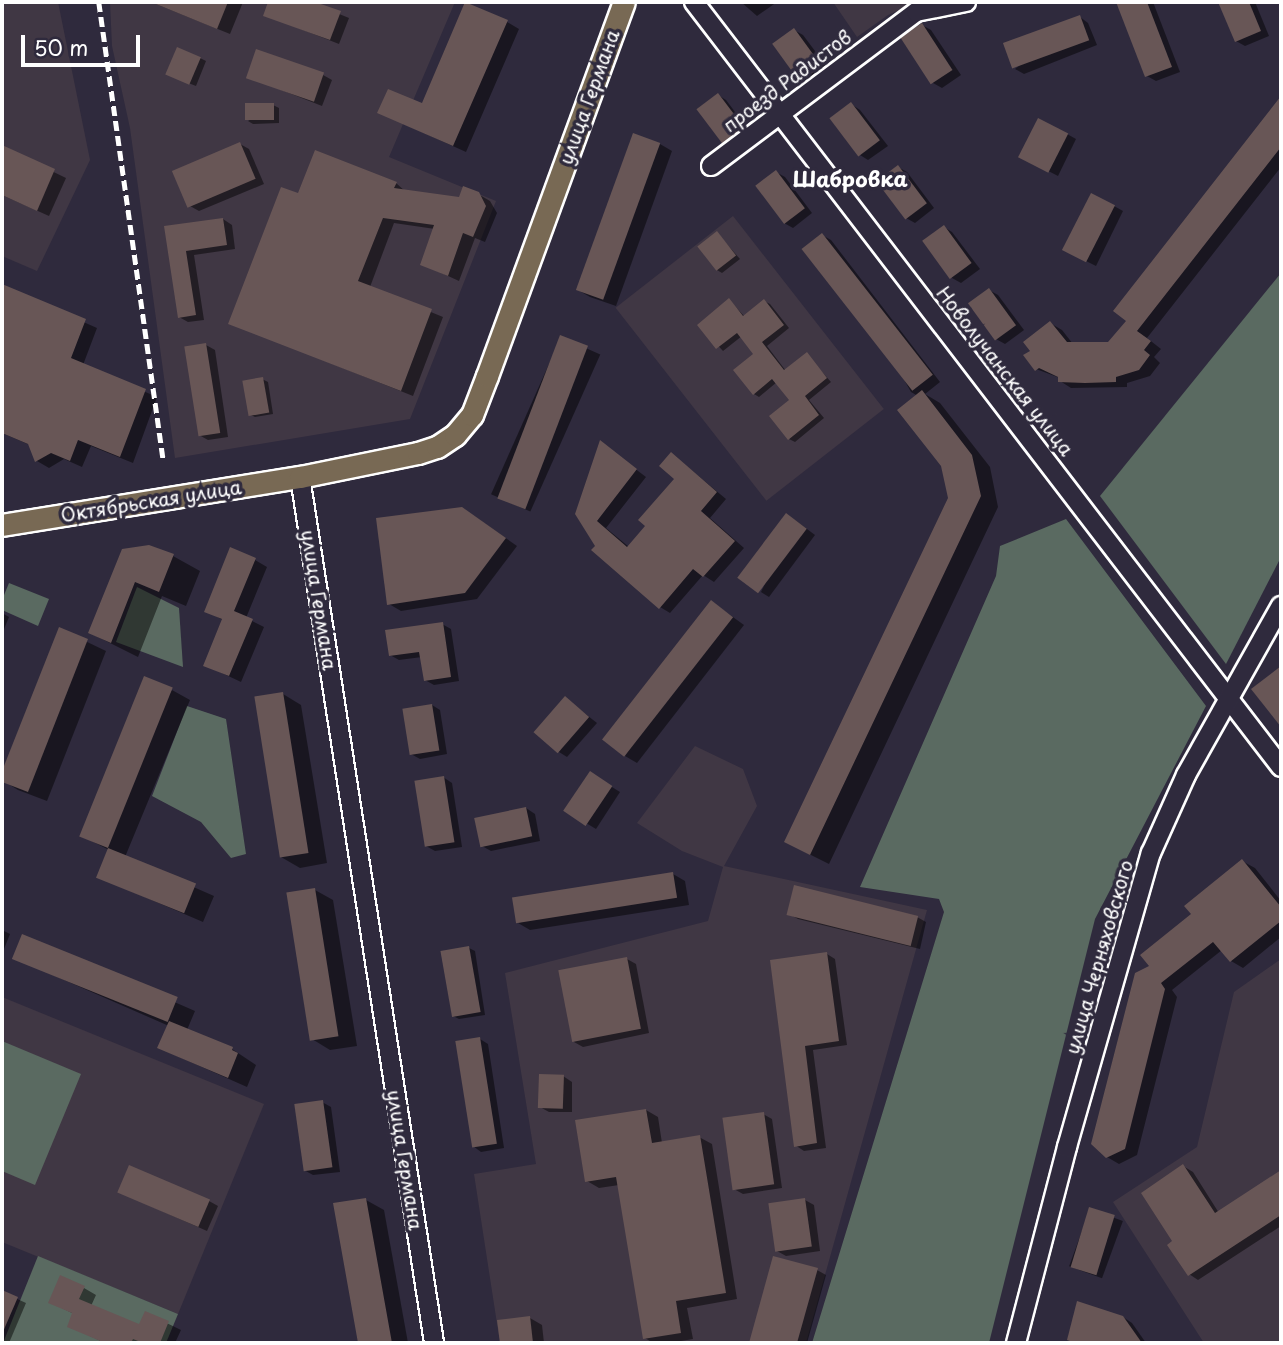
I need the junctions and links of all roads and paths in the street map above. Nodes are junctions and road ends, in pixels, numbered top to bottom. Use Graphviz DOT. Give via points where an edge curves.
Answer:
graph roads {
  1 [pos="624,2"];
  2 [pos="694,2"];
  3 [pos="966,2"];
  4 [pos="781,112"];
  5 [pos="711,166"];
  6 [pos="300,477"];
  7 [pos="2,525"];
  8 [pos="1281,606"];
  9 [pos="1230,697"];
  10 [pos="1281,768"];
  11 [pos="434,1343"];
  12 [pos="1016,1343"];
  1 -- 6 [label="main road, улица Германа" via="467,422 446,442 427,451"];
  2 -- 4 [label="street, Новолучанская улица"];
  3 -- 4 [label="street, проезд Радистов" via="916,12"];
  4 -- 5 [label="street, проезд Радистов"];
  4 -- 9 [label="street, Новолучанская улица"];
  6 -- 7 [label="main road, Октябрьская улица"];
  6 -- 11 [label="street, улица Германа"];
  8 -- 9 [label="street, улица Черняховского"];
  9 -- 10 [label="street, Новолучанская улица"];
  9 -- 12 [label="street, улица Черняховского" via="1186,775 1151,853"];
}
